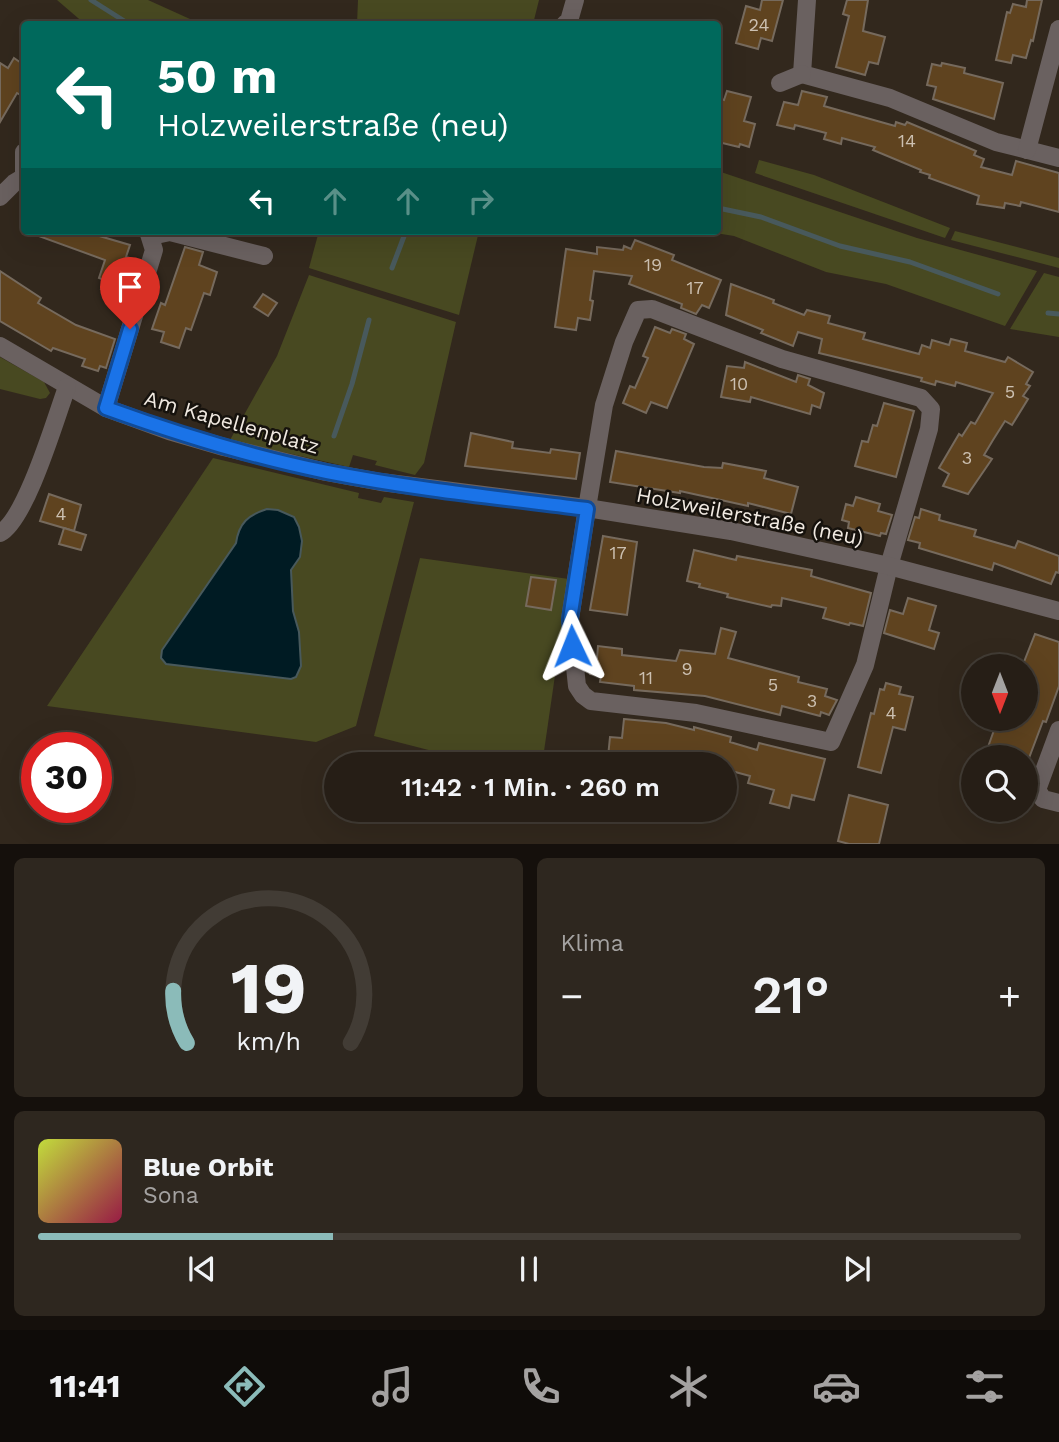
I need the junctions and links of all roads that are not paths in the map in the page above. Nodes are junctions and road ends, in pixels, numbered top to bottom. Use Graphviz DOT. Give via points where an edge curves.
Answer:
graph roads {
  1 [pos="575,0"];
  2 [pos="807,0"];
  3 [pos="569,21"];
  4 [pos="1059,29"];
  5 [pos="802,74"];
  6 [pos="780,83"];
  7 [pos="1027,150"];
  8 [pos="1059,158"];
  9 [pos="21,178"];
  10 [pos="0,197"];
  11 [pos="150,235"];
  12 [pos="182,235"];
  13 [pos="264,256"];
  14 [pos="0,346"];
  15 [pos="67,387"];
  16 [pos="106,408"];
  17 [pos="428,489"];
  18 [pos="587,509"];
  19 [pos="0,533"];
  20 [pos="889,566"];
  21 [pos="1059,611"];
  22 [pos="1059,730"];
  23 [pos="1059,803"];
  1 -- 3 [label="street"];
  2 -- 5 [label="street"];
  4 -- 7 [label="street"];
  5 -- 6 [label="street"];
  5 -- 7 [label="street" via="890,98 996,142"];
  7 -- 8 [label="street"];
  9 -- 10 [label="street"];
  11 -- 16 [label="street" via="154,250"];
  12 -- 13 [label="street"];
  14 -- 15 [label="street, Am Kapellenplatz"];
  15 -- 16 [label="street, Am Kapellenplatz"];
  15 -- 19 [label="street" via="27,495 16,518"];
  16 -- 17 [label="street, Am Kapellenplatz" via="224,447 326,472"];
  17 -- 18 [label="street, Holzweilerstraße (neu)"];
  18 -- 20 [label="street, Holzweilerstraße (neu)" via="731,531"];
  18 -- 20 [label="street" via="570,626 576,686 591,701 696,713 831,742 865,666"];
  18 -- 20 [label="street" via="604,405 624,342 638,310 652,309 782,359 921,398 931,409 929,429"];
  20 -- 21 [label="street, Holzweilerstraße (neu)"];
  22 -- 23 [label="street" via="1037,790 1043,799"];
}
